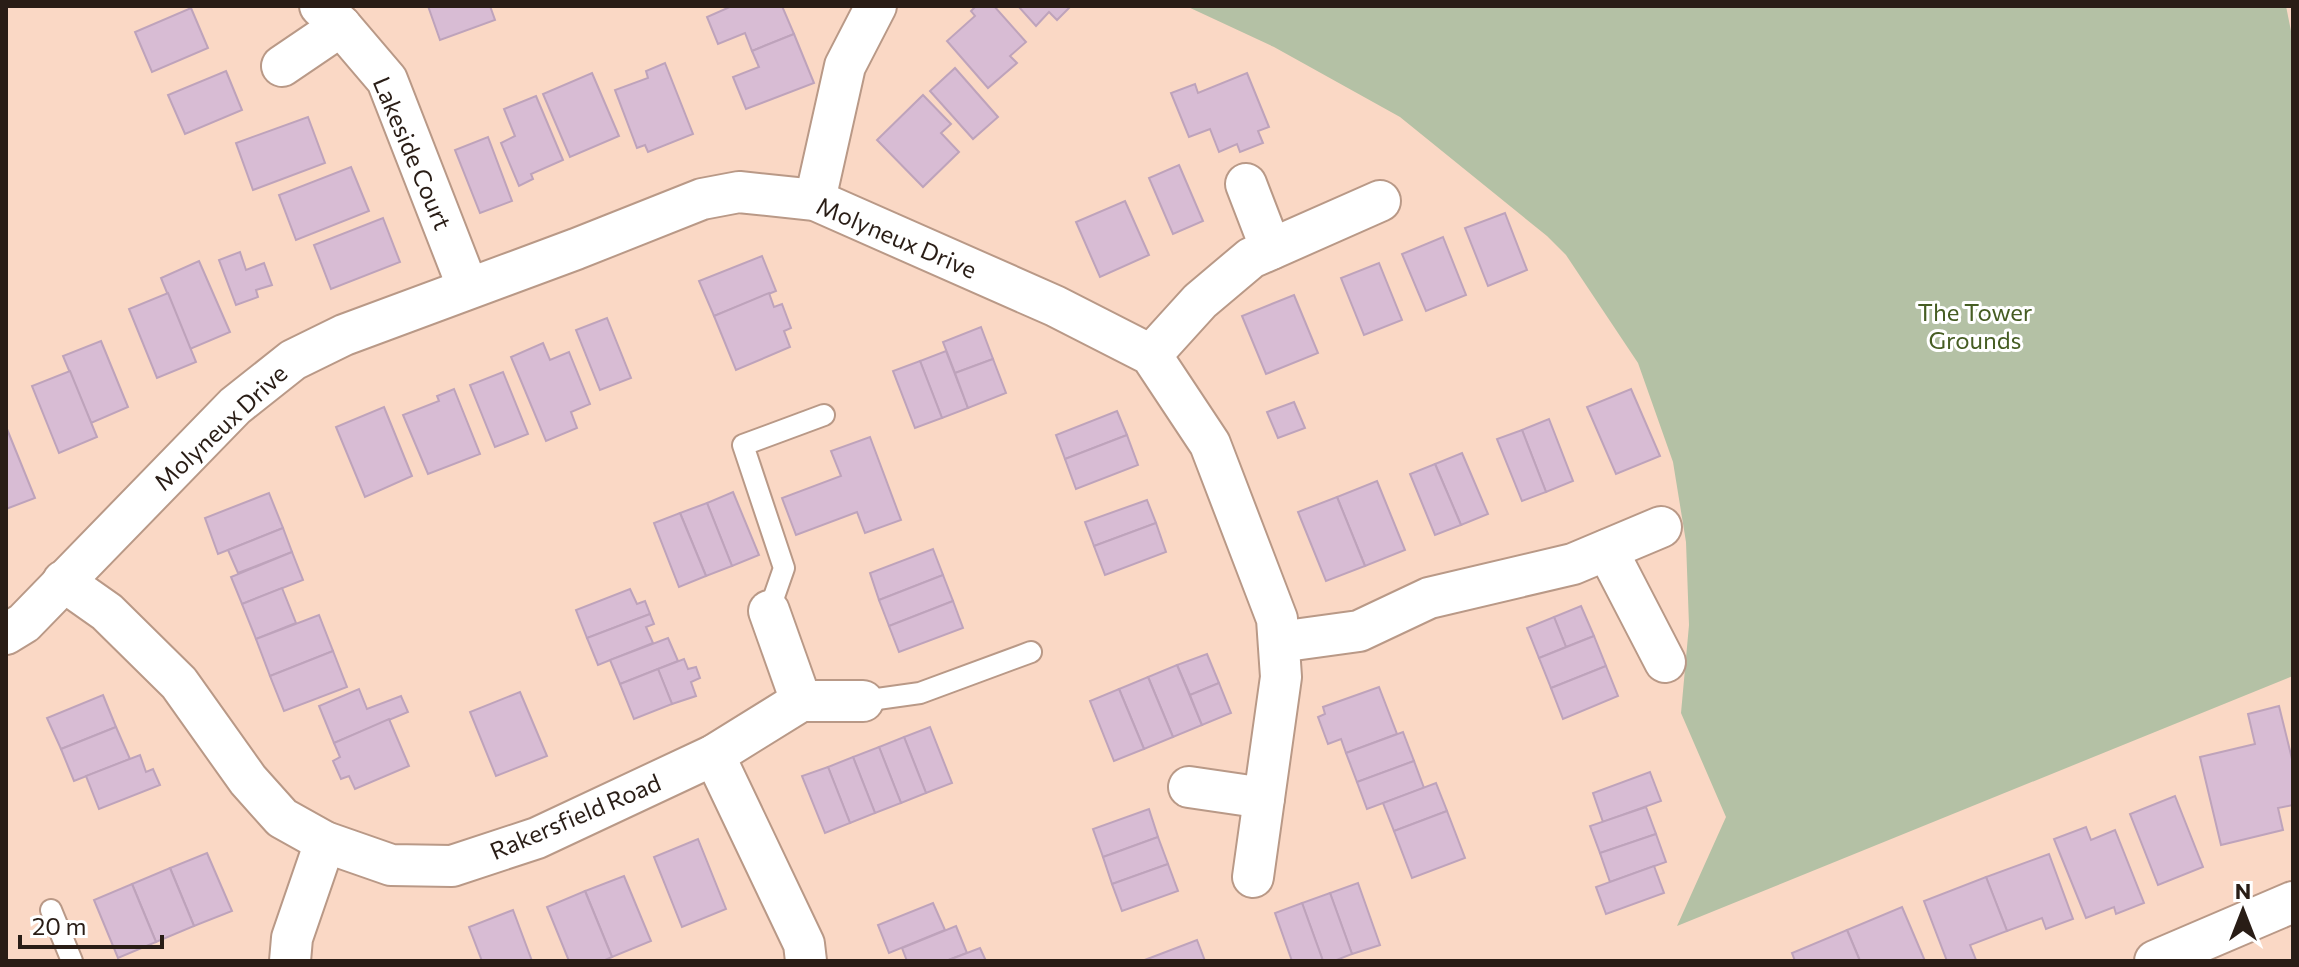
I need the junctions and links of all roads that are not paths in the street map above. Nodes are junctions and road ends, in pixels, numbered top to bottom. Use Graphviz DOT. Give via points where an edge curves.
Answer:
graph roads {
  1 [pos="876,6"];
  2 [pos="331,16"];
  3 [pos="282,66"];
  4 [pos="1246,184"];
  5 [pos="815,200"];
  6 [pos="1380,201"];
  7 [pos="1271,249"];
  8 [pos="468,288"];
  9 [pos="1151,355"];
  10 [pos="824,415"];
  11 [pos="1661,527"];
  12 [pos="1607,550"];
  13 [pos="63,581"];
  14 [pos="769,611"];
  15 [pos="6,634"];
  16 [pos="1279,642"];
  17 [pos="1031,652"];
  18 [pos="1665,662"];
  19 [pos="801,701"];
  20 [pos="863,701"];
  21 [pos="714,755"];
  22 [pos="1189,787"];
  23 [pos="1264,798"];
  24 [pos="325,842"];
  25 [pos="1253,877"];
  26 [pos="2293,902"];
  27 [pos="51,910"];
  28 [pos="2167,959"];
  29 [pos="72,961"];
  30 [pos="290,961"];
  31 [pos="806,961"];
  1 -- 5 [label="street" via="845,66"];
  2 -- 3 [label="street, Lakeside Court"];
  2 -- 8 [label="street, Lakeside Court" via="387,80"];
  4 -- 7 [label="street"];
  5 -- 8 [label="street, Molyneux Drive" via="739,192 702,199"];
  5 -- 9 [label="street, Molyneux Drive" via="1055,306"];
  6 -- 7 [label="street"];
  7 -- 9 [label="street" via="1251,258 1200,301"];
  8 -- 13 [label="street, Molyneux Drive" via="293,360 235,406"];
  9 -- 16 [label="street, Molyneux Drive" via="1210,444 1277,619"];
  10 -- 14 [label="lane" via="743,445 784,568"];
  11 -- 12 [label="street"];
  12 -- 16 [label="street" via="1573,564 1429,598 1359,631"];
  12 -- 18 [label="street"];
  13 -- 15 [label="street, Molyneux Drive" via="24,623"];
  13 -- 24 [label="street, Rakersfield Road" via="107,612 179,683 282,818"];
  14 -- 19 [label="street"];
  16 -- 23 [label="street, Molyneux Drive" via="1281,677"];
  17 -- 20 [label="lane" via="920,693"];
  19 -- 20 [label="street"];
  19 -- 21 [label="street, Rakersfield Road"];
  21 -- 24 [label="street, Rakersfield Road" via="537,838 452,866 391,865"];
  21 -- 31 [label="street" via="804,944"];
  22 -- 23 [label="street"];
  23 -- 25 [label="street, Molyneux Drive"];
  24 -- 30 [label="street" via="292,938"];
  26 -- 28 [label="street"];
  27 -- 29 [label="lane"];
}
